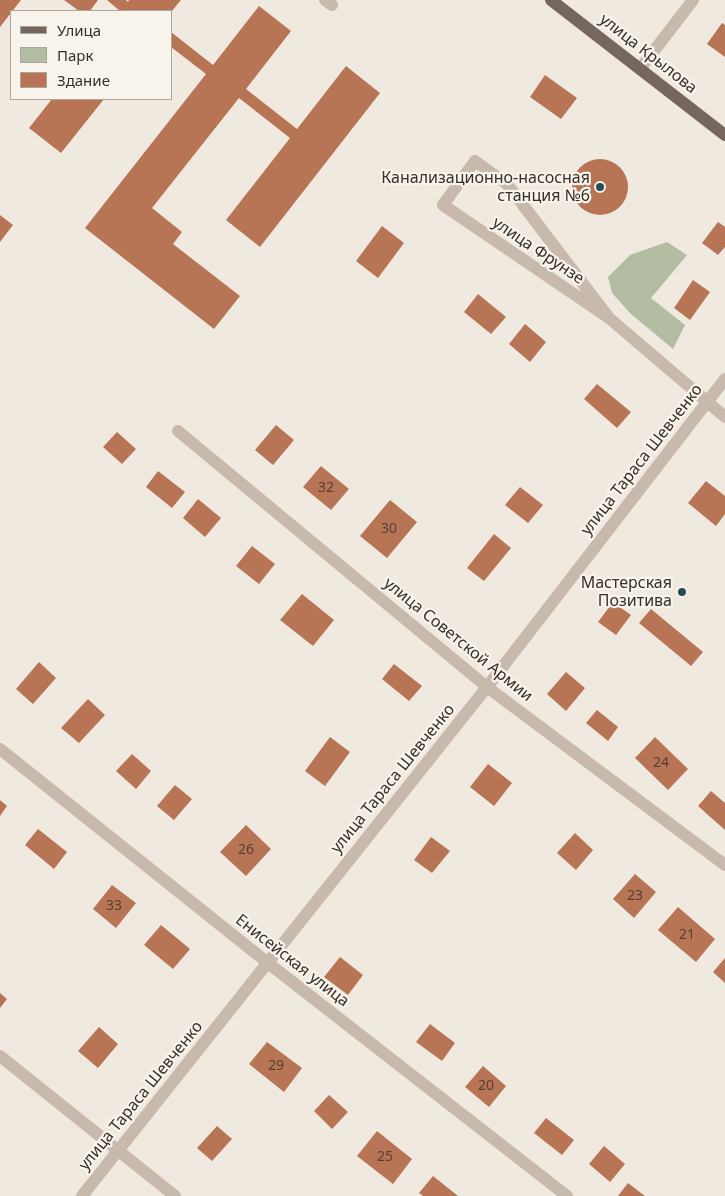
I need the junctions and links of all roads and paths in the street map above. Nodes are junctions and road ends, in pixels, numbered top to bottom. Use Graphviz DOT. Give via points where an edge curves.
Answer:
graph roads {
  1 [pos="551,0"];
  2 [pos="693,0"];
  3 [pos="640,69"];
  4 [pos="725,134"];
  5 [pos="609,318"];
  6 [pos="725,379"];
  7 [pos="707,402"];
  8 [pos="725,416"];
  9 [pos="178,431"];
  10 [pos="487,687"];
  11 [pos="0,749"];
  12 [pos="725,865"];
  13 [pos="268,963"];
  14 [pos="0,1056"];
  15 [pos="118,1152"];
  16 [pos="82,1196"];
  17 [pos="175,1196"];
  18 [pos="567,1196"];
  1 -- 3 [label="main road, улица Крылова"];
  2 -- 3 [label="street"];
  3 -- 4 [label="main road, улица Крылова"];
  5 -- 5 [label="street, улица Фрунзе" via="507,184 475,161 443,205"];
  5 -- 7 [label="street, улица Фрунзе"];
  6 -- 7 [label="street, улица Тараса Шевченко"];
  7 -- 8 [label="street, улица Фрунзе"];
  7 -- 10 [label="street, улица Тараса Шевченко"];
  9 -- 10 [label="street, улица Советской Армии"];
  10 -- 12 [label="street, улица Советской Армии"];
  10 -- 13 [label="street, улица Тараса Шевченко"];
  11 -- 13 [label="street, Енисейская улица"];
  13 -- 15 [label="street, улица Тараса Шевченко"];
  13 -- 18 [label="street, Енисейская улица"];
  14 -- 15 [label="street"];
  15 -- 16 [label="street, улица Тараса Шевченко"];
  15 -- 17 [label="street"];
}
